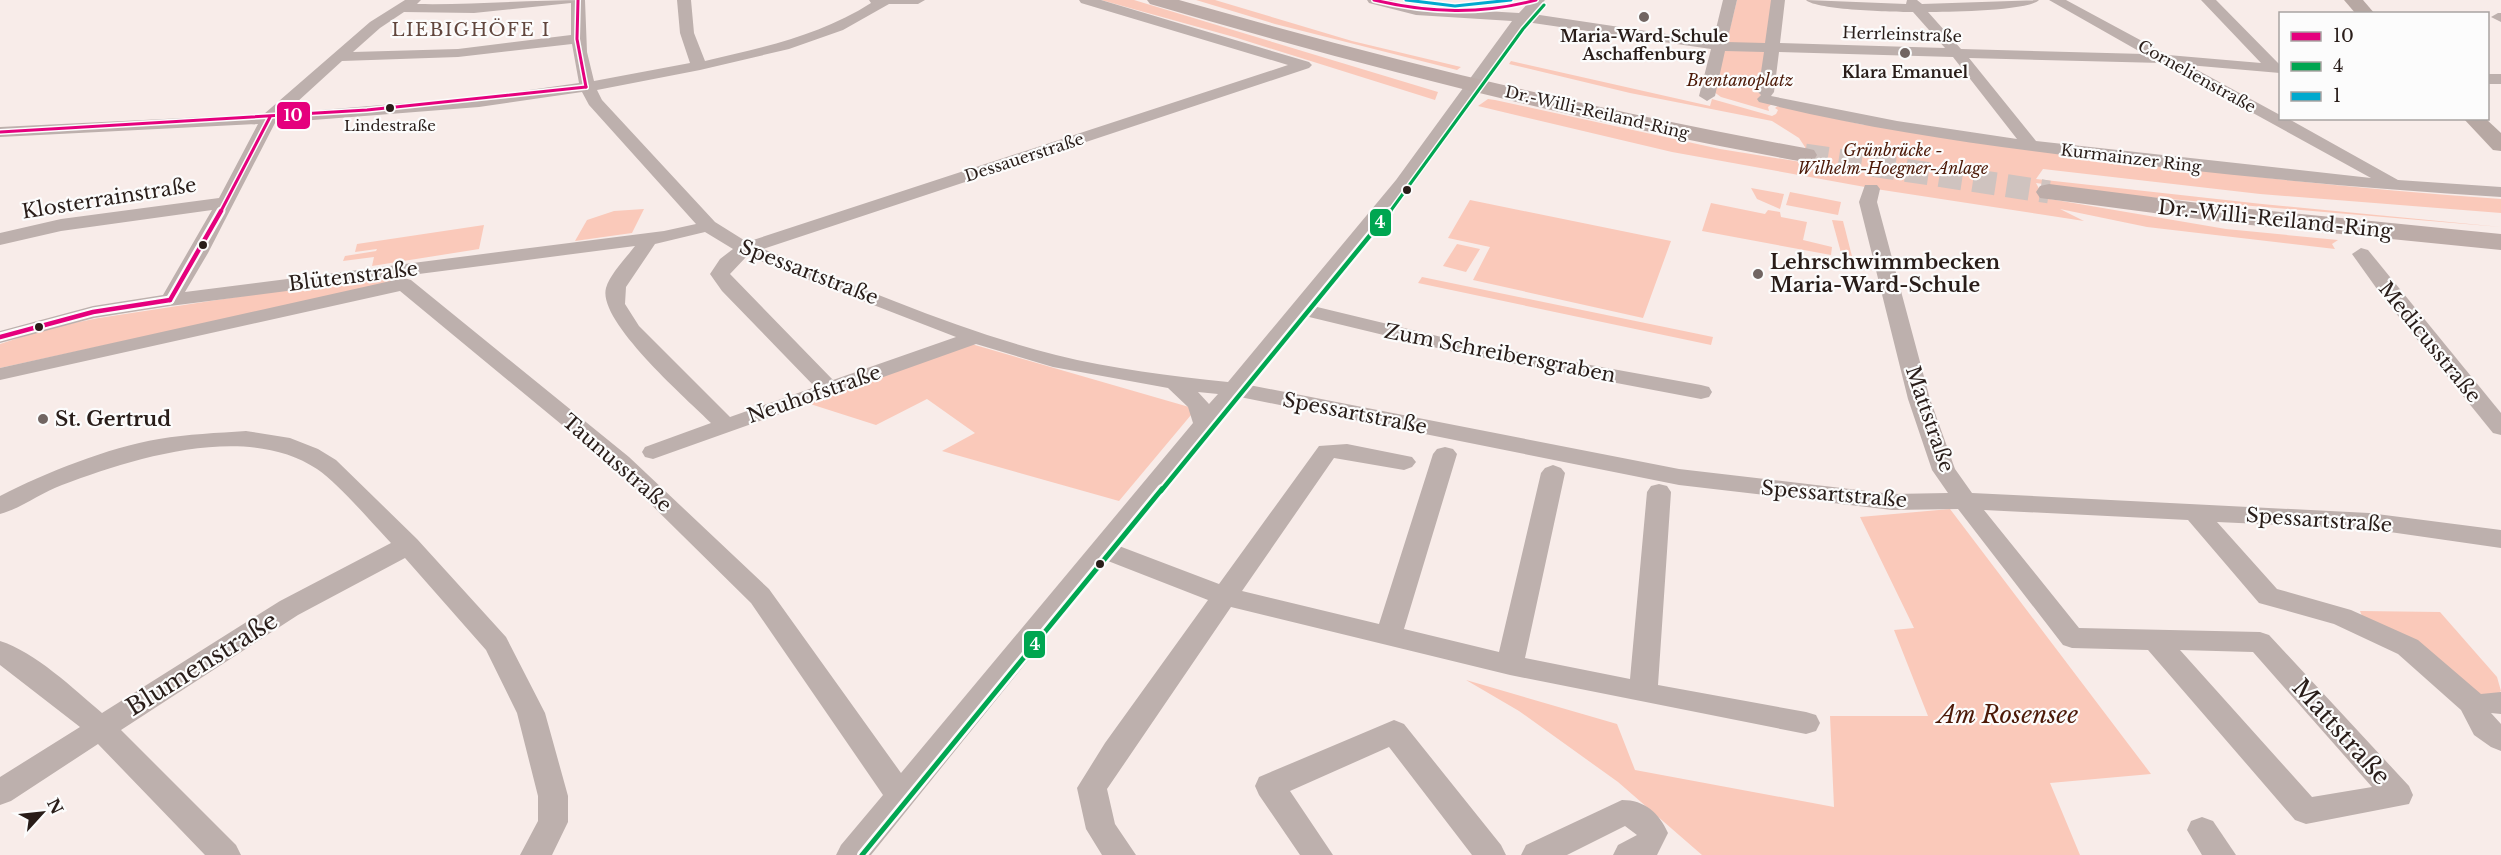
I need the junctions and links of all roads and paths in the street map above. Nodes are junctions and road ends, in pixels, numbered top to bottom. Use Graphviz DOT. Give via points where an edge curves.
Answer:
graph roads {
  1 [pos="568,0"];
  2 [pos="578,0"];
  3 [pos="684,0"];
  4 [pos="918,0"];
  5 [pos="1086,0"];
  6 [pos="1140,0"];
  7 [pos="1157,0"];
  8 [pos="1167,0"];
  9 [pos="1183,0"];
  10 [pos="1374,0"];
  11 [pos="1537,0"];
  12 [pos="1730,0"];
  13 [pos="1778,0"];
  14 [pos="1813,0"];
  15 [pos="2032,0"];
  16 [pos="2056,0"];
  17 [pos="2208,0"];
  18 [pos="2353,0"];
  19 [pos="880,1"];
  20 [pos="407,4"];
  21 [pos="1915,5"];
  22 [pos="2364,12"];
  23 [pos="1474,14"];
  24 [pos="1216,17"];
  25 [pos="1523,17"];
  26 [pos="578,39"];
  27 [pos="1719,46"];
  28 [pos="1770,48"];
  29 [pos="1958,54"];
  30 [pos="337,57"];
  31 [pos="2166,59"];
  32 [pos="699,66"];
  33 [pos="2278,69"];
  34 [pos="1467,85"];
  35 [pos="586,87"];
  36 [pos="1707,96"];
  37 [pos="270,117"];
  38 [pos="2475,120"];
  39 [pos="0,132"];
  40 [pos="2501,145"];
  41 [pos="2031,146"];
  42 [pos="2400,186"];
  43 [pos="1871,189"];
  44 [pos="2049,192"];
  45 [pos="2501,192"];
  46 [pos="225,203"];
  47 [pos="2146,205"];
  48 [pos="708,226"];
  49 [pos="2501,233"];
  50 [pos="650,238"];
  51 [pos="0,239"];
  52 [pos="2501,242"];
  53 [pos="745,249"];
  54 [pos="2501,250"];
  55 [pos="2361,254"];
  56 [pos="406,276"];
  57 [pos="170,300"];
  58 [pos="1299,309"];
  59 [pos="0,337"];
  60 [pos="975,338"];
  61 [pos="0,374"];
  62 [pos="1175,383"];
  63 [pos="828,388"];
  64 [pos="1234,389"];
  65 [pos="1701,392"];
  66 [pos="725,425"];
  67 [pos="1205,425"];
  68 [pos="2501,428"];
  69 [pos="653,452"];
  70 [pos="1445,454"];
  71 [pos="1404,462"];
  72 [pos="1553,473"];
  73 [pos="1659,492"];
  74 [pos="1966,501"];
  75 [pos="0,506"];
  76 [pos="2195,513"];
  77 [pos="2501,539"];
  78 [pos="408,545"];
  79 [pos="1104,550"];
  80 [pos="1224,596"];
  81 [pos="1389,635"];
  82 [pos="2156,641"];
  83 [pos="0,651"];
  84 [pos="1510,664"];
  85 [pos="1643,693"];
  86 [pos="2488,705"];
  87 [pos="1806,723"];
  88 [pos="102,727"];
  89 [pos="2501,739"];
  90 [pos="0,792"];
  91 [pos="900,794"];
  92 [pos="2202,830"];
  93 [pos="225,855"];
  94 [pos="536,855"];
  95 [pos="852,855"];
  96 [pos="1120,855"];
  97 [pos="1317,855"];
  98 [pos="1490,855"];
  99 [pos="1537,855"];
  100 [pos="1629,855"];
  101 [pos="2220,855"];
  1 -- 20 [label="street" via="474,9"];
  2 -- 26 [label="street, Spessartstraße"];
  3 -- 32 [label="street" via="687,33"];
  4 -- 19 [label="street"];
  5 -- 53 [label="street, Dessauerstraße" via="1304,65"];
  6 -- 34 [label="highway"];
  7 -- 24 [label="highway, Dr.-Willi-Reiland-Ring"];
  8 -- 24 [label="highway, Dr.-Willi-Reiland-Ring"];
  9 -- 34 [label="highway"];
  10 -- 23 [label="street" via="1416,11"];
  11 -- 23 [label="street" via="1511,10"];
  11 -- 25 [label="street"];
  12 -- 27 [label="street"];
  13 -- 28 [label="street"];
  14 -- 21 [label="street" via="1847,5"];
  15 -- 21 [label="street" via="1993,6"];
  16 -- 31 [label="street, Cornelienstraße"];
  17 -- 33 [label="street"];
  18 -- 22 [label="main road"];
  19 -- 32 [label="street" via="839,28"];
  20 -- 30 [label="street"];
  21 -- 29 [label="street"];
  23 -- 25 [label="street, Herrleinstraße"];
  24 -- 34 [label="highway, Dr.-Willi-Reiland-Ring" via="1531,98 1805,155"];
  25 -- 27 [label="street, Herrleinstraße"];
  25 -- 34 [label="street" via="1495,57"];
  26 -- 30 [label="street" via="458,53"];
  26 -- 35 [label="street, Spessartstraße"];
  27 -- 28 [label="street, Herrleinstraße"];
  27 -- 36 [label="street"];
  28 -- 29 [label="street, Herrleinstraße"];
  28 -- 41 [label="street, Kurmainzer Ring" via="1765,96 1894,124"];
  29 -- 31 [label="street, Herrleinstraße"];
  29 -- 41 [label="street"];
  30 -- 37 [label="street"];
  31 -- 33 [label="street, Herrleinstraße"];
  31 -- 42 [label="street, Cornelienstraße"];
  32 -- 35 [label="street"];
  34 -- 58 [label="street" via="1411,172"];
  35 -- 37 [label="street" via="469,103"];
  35 -- 48 [label="street, Spessartstraße" via="610,120"];
  37 -- 39 [label="street"];
  37 -- 46 [label="street"];
  38 -- 40 [label="main road"];
  41 -- 42 [label="street, Kurmainzer Ring"];
  42 -- 45 [label="street, Kurmainzer Ring"];
  43 -- 74 [label="street, Mattstraße" via="1868,202 1919,399 1944,470"];
  44 -- 47 [label="highway, Dr.-Willi-Reiland-Ring"];
  46 -- 51 [label="street, Klosterrainstraße" via="61,225"];
  46 -- 57 [label="street"];
  47 -- 49 [label="highway" via="2221,207"];
  47 -- 52 [label="highway, Dr.-Willi-Reiland-Ring"];
  47 -- 54 [label="highway" via="2233,225"];
  48 -- 50 [label="street, Blütenstraße"];
  48 -- 53 [label="street, Spessartstraße"];
  50 -- 56 [label="street, Blütenstraße"];
  50 -- 66 [label="street" via="616,287 615,304 631,330"];
  53 -- 60 [label="street, Spessartstraße"];
  53 -- 63 [label="street" via="720,274"];
  55 -- 68 [label="street, Medicusstraße"];
  56 -- 57 [label="street, Blütenstraße"];
  56 -- 61 [label="street, Blütenstraße"];
  56 -- 91 [label="street, Taunusstraße" via="621,462 760,596"];
  57 -- 59 [label="street, Blütenstraße" via="93,312"];
  58 -- 64 [label="street"];
  58 -- 65 [label="street, Zum Schreibersgraben" via="1458,347"];
  60 -- 62 [label="street, Spessartstraße" via="1053,361"];
  60 -- 63 [label="street, Neuhofstraße"];
  62 -- 64 [label="street, Spessartstraße"];
  62 -- 67 [label="street" via="1198,404"];
  63 -- 66 [label="street, Neuhofstraße"];
  64 -- 67 [label="street"];
  64 -- 74 [label="street, Spessartstraße" via="1679,477 1892,502"];
  66 -- 69 [label="street, Neuhofstraße"];
  67 -- 79 [label="street"];
  70 -- 81 [label="street"];
  71 -- 80 [label="street" via="1327,451"];
  72 -- 84 [label="street"];
  73 -- 85 [label="street"];
  74 -- 76 [label="street, Spessartstraße"];
  74 -- 82 [label="street, Mattstraße" via="2072,638"];
  75 -- 78 [label="street" via="46,482 113,458 159,446 246,438 282,443 328,465"];
  76 -- 77 [label="street, Spessartstraße" via="2369,521"];
  76 -- 86 [label="street" via="2268,597 2342,616 2381,633 2408,647"];
  78 -- 88 [label="street, Blumenstraße" via="289,609"];
  78 -- 94 [label="street" via="496,644 531,713 553,796 553,822"];
  79 -- 80 [label="street"];
  79 -- 91 [label="street"];
  80 -- 81 [label="street"];
  80 -- 96 [label="street" via="1092,788 1101,829"];
  81 -- 84 [label="street"];
  82 -- 82 [label="street, Mattstraße" via="2260,642 2398,795 2306,811"];
  83 -- 88 [label="street"];
  84 -- 85 [label="street"];
  85 -- 87 [label="street"];
  86 -- 89 [label="street" via="2477,719"];
  88 -- 90 [label="street, Blumenstraße"];
  88 -- 93 [label="street"];
  91 -- 95 [label="street"];
  92 -- 101 [label="street"];
  97 -- 98 [label="street" via="1270,786 1394,732"];
  99 -- 100 [label="street" via="1622,813 1633,812 1653,834 1652,841"];
}
